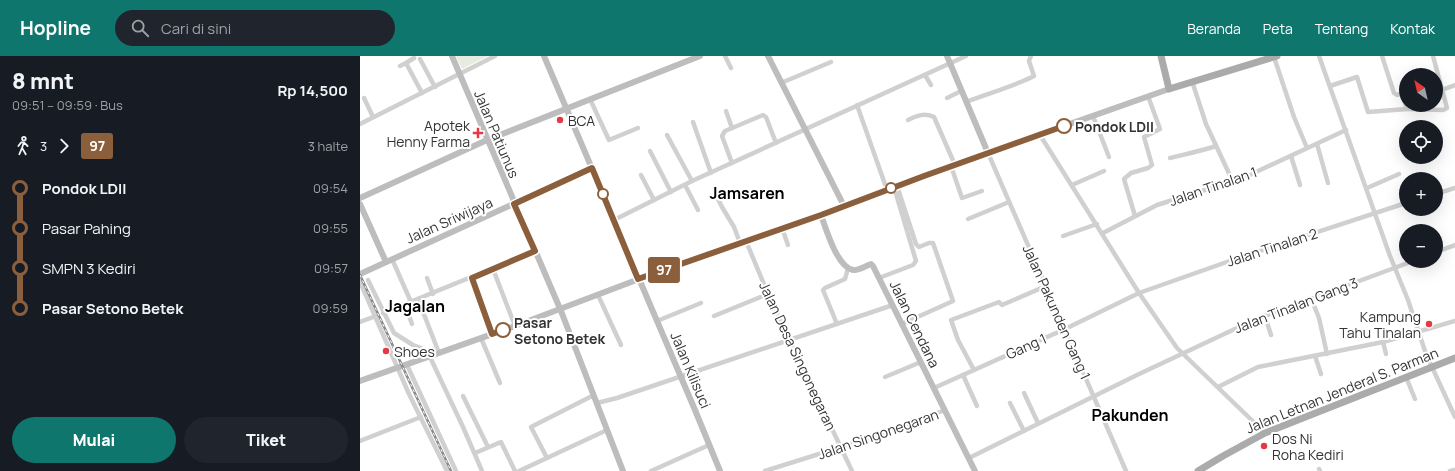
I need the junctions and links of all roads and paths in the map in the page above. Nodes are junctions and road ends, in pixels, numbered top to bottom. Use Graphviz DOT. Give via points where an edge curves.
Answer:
graph roads {
  1 [pos="452,56"];
  2 [pos="495,56"];
  3 [pos="544,56"];
  4 [pos="700,56"];
  5 [pos="725,56"];
  6 [pos="768,56"];
  7 [pos="947,56"];
  8 [pos="966,56"];
  9 [pos="1031,56"];
  10 [pos="1161,56"];
  11 [pos="1276,56"];
  12 [pos="1319,56"];
  13 [pos="1382,56"];
  14 [pos="1433,56"];
  15 [pos="414,58"];
  16 [pos="1266,58"];
  17 [pos="420,59"];
  18 [pos="406,62"];
  19 [pos="830,62"];
  20 [pos="950,63"];
  21 [pos="400,66"];
  22 [pos="731,68"];
  23 [pos="1435,68"];
  24 [pos="460,75"];
  25 [pos="925,75"];
  26 [pos="1192,82"];
  27 [pos="781,83"];
  28 [pos="931,85"];
  29 [pos="1455,85"];
  30 [pos="1330,86"];
  31 [pos="435,87"];
  32 [pos="1169,89"];
  33 [pos="1443,90"];
  34 [pos="961,91"];
  35 [pos="422,93"];
  36 [pos="1399,94"];
  37 [pos="1443,94"];
  38 [pos="1150,95"];
  39 [pos="364,98"];
  40 [pos="947,98"];
  41 [pos="590,99"];
  42 [pos="966,102"];
  43 [pos="857,105"];
  44 [pos="567,108"];
  45 [pos="1443,109"];
  46 [pos="1399,110"];
  47 [pos="726,111"];
  48 [pos="1094,116"];
  49 [pos="373,117"];
  50 [pos="908,120"];
  51 [pos="692,122"];
  52 [pos="360,124"];
  53 [pos="638,128"];
  54 [pos="732,128"];
  55 [pos="805,129"];
  56 [pos="1346,130"];
  57 [pos="667,135"];
  58 [pos="1040,135"];
  59 [pos="487,140"];
  60 [pos="776,143"];
  61 [pos="1317,144"];
  62 [pos="1216,146"];
  63 [pos="1307,148"];
  64 [pos="650,151"];
  65 [pos="988,153"];
  66 [pos="1291,156"];
  67 [pos="1108,157"];
  68 [pos="1170,158"];
  69 [pos="732,163"];
  70 [pos="953,166"];
  71 [pos="592,168"];
  72 [pos="1104,171"];
  73 [pos="711,173"];
  74 [pos="1398,174"];
  75 [pos="641,175"];
  76 [pos="692,181"];
  77 [pos="1233,182"];
  78 [pos="1328,184"];
  79 [pos="685,185"];
  80 [pos="1072,185"];
  81 [pos="1300,185"];
  82 [pos="895,187"];
  83 [pos="1367,188"];
  84 [pos="1455,188"];
  85 [pos="887,190"];
  86 [pos="671,192"];
  87 [pos="982,192"];
  88 [pos="1443,192"];
  89 [pos="716,195"];
  90 [pos="360,198"];
  91 [pos="654,200"];
  92 [pos="1009,202"];
  93 [pos="360,204"];
  94 [pos="514,204"];
  95 [pos="1399,205"];
  96 [pos="844,206"];
  97 [pos="698,210"];
  98 [pos="1375,213"];
  99 [pos="821,215"];
  100 [pos="1135,216"];
  101 [pos="968,219"];
  102 [pos="614,220"];
  103 [pos="1096,224"];
  104 [pos="782,228"];
  105 [pos="1102,233"];
  106 [pos="1063,236"];
  107 [pos="743,242"];
  108 [pos="788,245"];
  109 [pos="1455,245"];
  110 [pos="1443,249"];
  111 [pos="535,251"];
  112 [pos="389,260"];
  113 [pos="1399,266"];
  114 [pos="848,268"];
  115 [pos="1395,268"];
  116 [pos="493,269"];
  117 [pos="360,274"];
  118 [pos="427,278"];
  119 [pos="472,278"];
  120 [pos="879,278"];
  121 [pos="638,279"];
  122 [pos="368,280"];
  123 [pos="360,282"];
  124 [pos="1046,286"];
  125 [pos="1139,293"];
  126 [pos="433,294"];
  127 [pos="768,294"];
  128 [pos="598,295"];
  129 [pos="1311,298"];
  130 [pos="418,300"];
  131 [pos="411,302"];
  132 [pos="701,303"];
  133 [pos="405,305"];
  134 [pos="893,305"];
  135 [pos="560,309"];
  136 [pos="384,313"];
  137 [pos="376,316"];
  138 [pos="714,316"];
  139 [pos="1265,316"];
  140 [pos="657,321"];
  141 [pos="1455,321"];
  142 [pos="360,322"];
  143 [pos="412,324"];
  144 [pos="837,324"];
  145 [pos="902,324"];
  146 [pos="515,326"];
  147 [pos="1065,329"];
  148 [pos="1418,332"];
  149 [pos="492,334"];
  150 [pos="1271,335"];
  151 [pos="481,338"];
  152 [pos="791,340"];
  153 [pos="1383,342"];
  154 [pos="622,345"];
  155 [pos="421,348"];
  156 [pos="439,353"];
  157 [pos="1181,353"];
  158 [pos="1327,354"];
  159 [pos="1386,354"];
  160 [pos="1315,356"];
  161 [pos="430,357"];
  162 [pos="1455,358"];
  163 [pos="921,362"];
  164 [pos="407,365"];
  165 [pos="1431,367"];
  166 [pos="398,368"];
  167 [pos="974,370"];
  168 [pos="1321,374"];
  169 [pos="963,375"];
  170 [pos="680,377"];
  171 [pos="885,377"];
  172 [pos="1406,377"];
  173 [pos="360,381"];
  174 [pos="500,383"];
  175 [pos="1218,387"];
  176 [pos="934,388"];
  177 [pos="1024,394"];
  178 [pos="594,395"];
  179 [pos="1094,395"];
  180 [pos="463,396"];
  181 [pos="1415,399"];
  182 [pos="597,403"];
  183 [pos="1010,403"];
  184 [pos="977,406"];
  185 [pos="945,410"];
  186 [pos="421,417"];
  187 [pos="1455,417"];
  188 [pos="1038,423"];
  189 [pos="607,430"];
  190 [pos="1024,431"];
  191 [pos="1265,433"];
  192 [pos="360,441"];
  193 [pos="709,445"];
  194 [pos="488,447"];
  195 [pos="841,447"];
  196 [pos="475,453"];
  197 [pos="547,458"];
  198 [pos="969,458"];
  199 [pos="1455,470"];
  200 [pos="447,471"];
  201 [pos="456,471"];
  202 [pos="482,471"];
  203 [pos="515,471"];
  204 [pos="519,471"];
  205 [pos="623,471"];
  206 [pos="651,471"];
  207 [pos="720,471"];
  208 [pos="765,471"];
  209 [pos="852,471"];
  210 [pos="975,471"];
  211 [pos="1126,471"];
  212 [pos="1198,471"];
  213 [pos="1450,471"];
  1 -- 24 [label="street, Jalan Patiunus"];
  2 -- 24 [label="street"];
  3 -- 44 [label="street, Jalan Kilisuci"];
  4 -- 41 [label="street"];
  5 -- 22 [label="street"];
  6 -- 27 [label="street"];
  7 -- 20 [label="street"];
  8 -- 20 [label="street"];
  9 -- 42 [label="street" via="1029,61 1034,76"];
  10 -- 32 [label="main road"];
  11 -- 16 [label="main road"];
  11 -- 63 [label="street" via="1294,117"];
  12 -- 30 [label="street"];
  13 -- 36 [label="street" via="1394,93"];
  14 -- 23 [label="street"];
  15 -- 18 [label="street"];
  16 -- 26 [label="main road"];
  17 -- 31 [label="street"];
  18 -- 21 [label="street"];
  18 -- 35 [label="street"];
  19 -- 27 [label="street"];
  20 -- 25 [label="street"];
  20 -- 34 [label="street"];
  24 -- 31 [label="street"];
  24 -- 59 [label="street, Jalan Patiunus"];
  25 -- 28 [label="street"];
  25 -- 43 [label="street"];
  26 -- 32 [label="main road"];
  26 -- 62 [label="street"];
  27 -- 55 [label="street"];
  29 -- 33 [label="street"];
  30 -- 46 [label="street" via="1357,77 1368,112"];
  30 -- 56 [label="street"];
  31 -- 35 [label="street"];
  32 -- 38 [label="street"];
  34 -- 40 [label="street"];
  34 -- 42 [label="street"];
  35 -- 49 [label="street"];
  37 -- 45 [label="street" via="1447,108"];
  38 -- 48 [label="street"];
  38 -- 100 [label="street" via="1160,129 1144,137 1152,165 1131,173 1124,179"];
  39 -- 49 [label="street"];
  41 -- 44 [label="street"];
  41 -- 53 [label="street" via="609,140"];
  42 -- 65 [label="street"];
  43 -- 55 [label="street"];
  43 -- 85 [label="street"];
  44 -- 59 [label="street"];
  44 -- 71 [label="street, Jalan Kilisuci"];
  47 -- 54 [label="street"];
  48 -- 58 [label="street"];
  48 -- 67 [label="street"];
  49 -- 52 [label="street"];
  50 -- 70 [label="street" via="921,114 934,117"];
  51 -- 73 [label="street"];
  54 -- 60 [label="street" via="763,115"];
  54 -- 69 [label="street" via="725,131 722,136"];
  55 -- 60 [label="street"];
  55 -- 96 [label="street"];
  56 -- 61 [label="street, Jalan Tinalan 1"];
  56 -- 83 [label="street"];
  57 -- 76 [label="street"];
  58 -- 65 [label="street"];
  58 -- 80 [label="street"];
  59 -- 90 [label="street"];
  59 -- 94 [label="street, Jalan Patiunus"];
  60 -- 69 [label="street"];
  61 -- 63 [label="street, Jalan Tinalan 1"];
  61 -- 78 [label="street"];
  62 -- 68 [label="street"];
  62 -- 77 [label="street"];
  63 -- 66 [label="street, Jalan Tinalan 1"];
  64 -- 86 [label="street"];
  65 -- 70 [label="street"];
  65 -- 92 [label="street, Jalan Pakunden Gang 1"];
  66 -- 77 [label="street, Jalan Tinalan 1"];
  66 -- 81 [label="street"];
  69 -- 73 [label="street"];
  70 -- 82 [label="street"];
  70 -- 87 [label="street" via="962,198"];
  71 -- 94 [label="street, Jalan Sriwijaya"];
  71 -- 102 [label="street, Jalan Kilisuci"];
  72 -- 80 [label="street"];
  73 -- 76 [label="street"];
  74 -- 83 [label="street"];
  75 -- 91 [label="street"];
  76 -- 79 [label="street"];
  77 -- 100 [label="street, Jalan Tinalan 1" via="1157,205"];
  79 -- 86 [label="street"];
  79 -- 97 [label="street"];
  80 -- 103 [label="street"];
  82 -- 85 [label="street"];
  82 -- 120 [label="street" via="916,261"];
  82 -- 145 [label="street" via="916,244 919,247 932,243 953,301"];
  83 -- 98 [label="street"];
  84 -- 88 [label="street"];
  85 -- 96 [label="street"];
  86 -- 91 [label="street"];
  89 -- 107 [label="street, Jalan Desa Singonegaran"];
  91 -- 102 [label="street"];
  92 -- 101 [label="street"];
  92 -- 124 [label="street, Jalan Pakunden Gang 1"];
  93 -- 112 [label="street"];
  94 -- 111 [label="street, Jalan Patiunus"];
  94 -- 112 [label="street, Jalan Sriwijaya"];
  95 -- 98 [label="street, Jalan Tinalan 2"];
  96 -- 99 [label="street"];
  98 -- 115 [label="street"];
  98 -- 125 [label="street, Jalan Tinalan 2"];
  99 -- 104 [label="street"];
  99 -- 114 [label="street" via="838,258"];
  100 -- 105 [label="street, Jalan Tinalan 1"];
  102 -- 121 [label="street, Jalan Kilisuci"];
  103 -- 105 [label="street"];
  103 -- 106 [label="street"];
  104 -- 107 [label="street"];
  104 -- 108 [label="street"];
  105 -- 125 [label="street"];
  107 -- 121 [label="street"];
  107 -- 127 [label="street, Jalan Desa Singonegaran"];
  109 -- 110 [label="street"];
  111 -- 116 [label="street"];
  111 -- 135 [label="street, Jalan Patiunus"];
  112 -- 117 [label="street, Jalan Sriwijaya"];
  112 -- 131 [label="street"];
  113 -- 115 [label="street, Jalan Tinalan Gang 3"];
  114 -- 120 [label="street, Jalan Cendana" via="856,270 871,264"];
  114 -- 144 [label="street" via="845,278 823,290"];
  115 -- 129 [label="street, Jalan Tinalan Gang 3"];
  115 -- 148 [label="street"];
  116 -- 119 [label="street"];
  116 -- 146 [label="street"];
  118 -- 126 [label="street"];
  119 -- 126 [label="street"];
  119 -- 149 [label="street"];
  120 -- 134 [label="street, Jalan Cendana"];
  121 -- 128 [label="street"];
  121 -- 140 [label="street, Jalan Kilisuci"];
  122 -- 136 [label="street"];
  123 -- 137 [label="street"];
  124 -- 147 [label="street, Jalan Pakunden Gang 1"];
  124 -- 167 [label="street" via="1002,305 998,302 951,320"];
  125 -- 147 [label="street, Gang 1"];
  125 -- 157 [label="street"];
  126 -- 130 [label="street"];
  127 -- 138 [label="street"];
  127 -- 152 [label="street, Jalan Desa Singonegaran"];
  128 -- 135 [label="street"];
  128 -- 154 [label="street"];
  129 -- 139 [label="street, Jalan Tinalan Gang 3"];
  129 -- 158 [label="street" via="1319,318"];
  130 -- 131 [label="street"];
  130 -- 156 [label="street"];
  131 -- 133 [label="street"];
  132 -- 140 [label="street"];
  133 -- 136 [label="street"];
  133 -- 143 [label="street"];
  134 -- 144 [label="street"];
  134 -- 145 [label="street, Jalan Cendana"];
  135 -- 146 [label="street"];
  135 -- 178 [label="street, Jalan Patiunus"];
  136 -- 155 [label="street" via="394,333"];
  137 -- 142 [label="street"];
  137 -- 166 [label="street"];
  139 -- 150 [label="street"];
  139 -- 157 [label="street, Jalan Tinalan Gang 3"];
  140 -- 170 [label="street, Jalan Kilisuci"];
  141 -- 148 [label="street"];
  144 -- 152 [label="street"];
  145 -- 163 [label="street, Jalan Cendana"];
  146 -- 149 [label="street"];
  147 -- 167 [label="street, Gang 1"];
  147 -- 179 [label="street, Jalan Pakunden Gang 1"];
  148 -- 153 [label="street"];
  148 -- 165 [label="street"];
  149 -- 151 [label="street"];
  151 -- 156 [label="street"];
  151 -- 174 [label="street"];
  152 -- 170 [label="street"];
  152 -- 195 [label="street, Jalan Desa Singonegaran"];
  153 -- 158 [label="street"];
  153 -- 159 [label="street"];
  156 -- 161 [label="street"];
  157 -- 175 [label="street"];
  157 -- 179 [label="street, Jalan Tinalan Gang 3"];
  158 -- 160 [label="street"];
  160 -- 168 [label="street"];
  160 -- 175 [label="street" via="1258,367"];
  161 -- 164 [label="street"];
  161 -- 196 [label="street"];
  162 -- 165 [label="main road, Jalan Letnan Jenderal S. Parman"];
  163 -- 171 [label="street"];
  163 -- 176 [label="street, Jalan Cendana"];
  164 -- 166 [label="street"];
  164 -- 201 [label="street"];
  165 -- 172 [label="main road, Jalan Letnan Jenderal S. Parman"];
  165 -- 187 [label="street"];
  166 -- 173 [label="street"];
  166 -- 186 [label="street"];
  167 -- 169 [label="street, Gang 1"];
  169 -- 176 [label="street, Gang 1"];
  169 -- 184 [label="street"];
  170 -- 182 [label="street"];
  170 -- 193 [label="street, Jalan Kilisuci"];
  172 -- 181 [label="street"];
  172 -- 191 [label="main road, Jalan Letnan Jenderal S. Parman"];
  175 -- 191 [label="street"];
  176 -- 185 [label="street, Jalan Cendana"];
  177 -- 188 [label="street"];
  178 -- 182 [label="street, Jalan Patiunus"];
  178 -- 197 [label="street" via="531,427"];
  179 -- 188 [label="street, Jalan Tinalan Gang 3"];
  179 -- 211 [label="street, Jalan Pakunden Gang 1"];
  180 -- 194 [label="street"];
  182 -- 189 [label="street, Jalan Patiunus"];
  183 -- 190 [label="street"];
  185 -- 195 [label="street, Jalan Singonegaran"];
  185 -- 198 [label="street, Jalan Cendana"];
  186 -- 192 [label="street"];
  186 -- 200 [label="street"];
  188 -- 190 [label="street, Jalan Tinalan Gang 3"];
  189 -- 197 [label="street"];
  189 -- 205 [label="street, Jalan Patiunus"];
  190 -- 198 [label="street, Jalan Tinalan Gang 3"];
  191 -- 212 [label="main road, Jalan Letnan Jenderal S. Parman"];
  193 -- 206 [label="street"];
  193 -- 207 [label="street, Jalan Kilisuci"];
  194 -- 196 [label="street"];
  194 -- 203 [label="street" via="502,443"];
  195 -- 208 [label="street, Jalan Singonegaran"];
  195 -- 209 [label="street, Jalan Desa Singonegaran"];
  196 -- 202 [label="street"];
  197 -- 204 [label="street"];
  198 -- 210 [label="street, Jalan Cendana"];
  199 -- 213 [label="street"];
}
